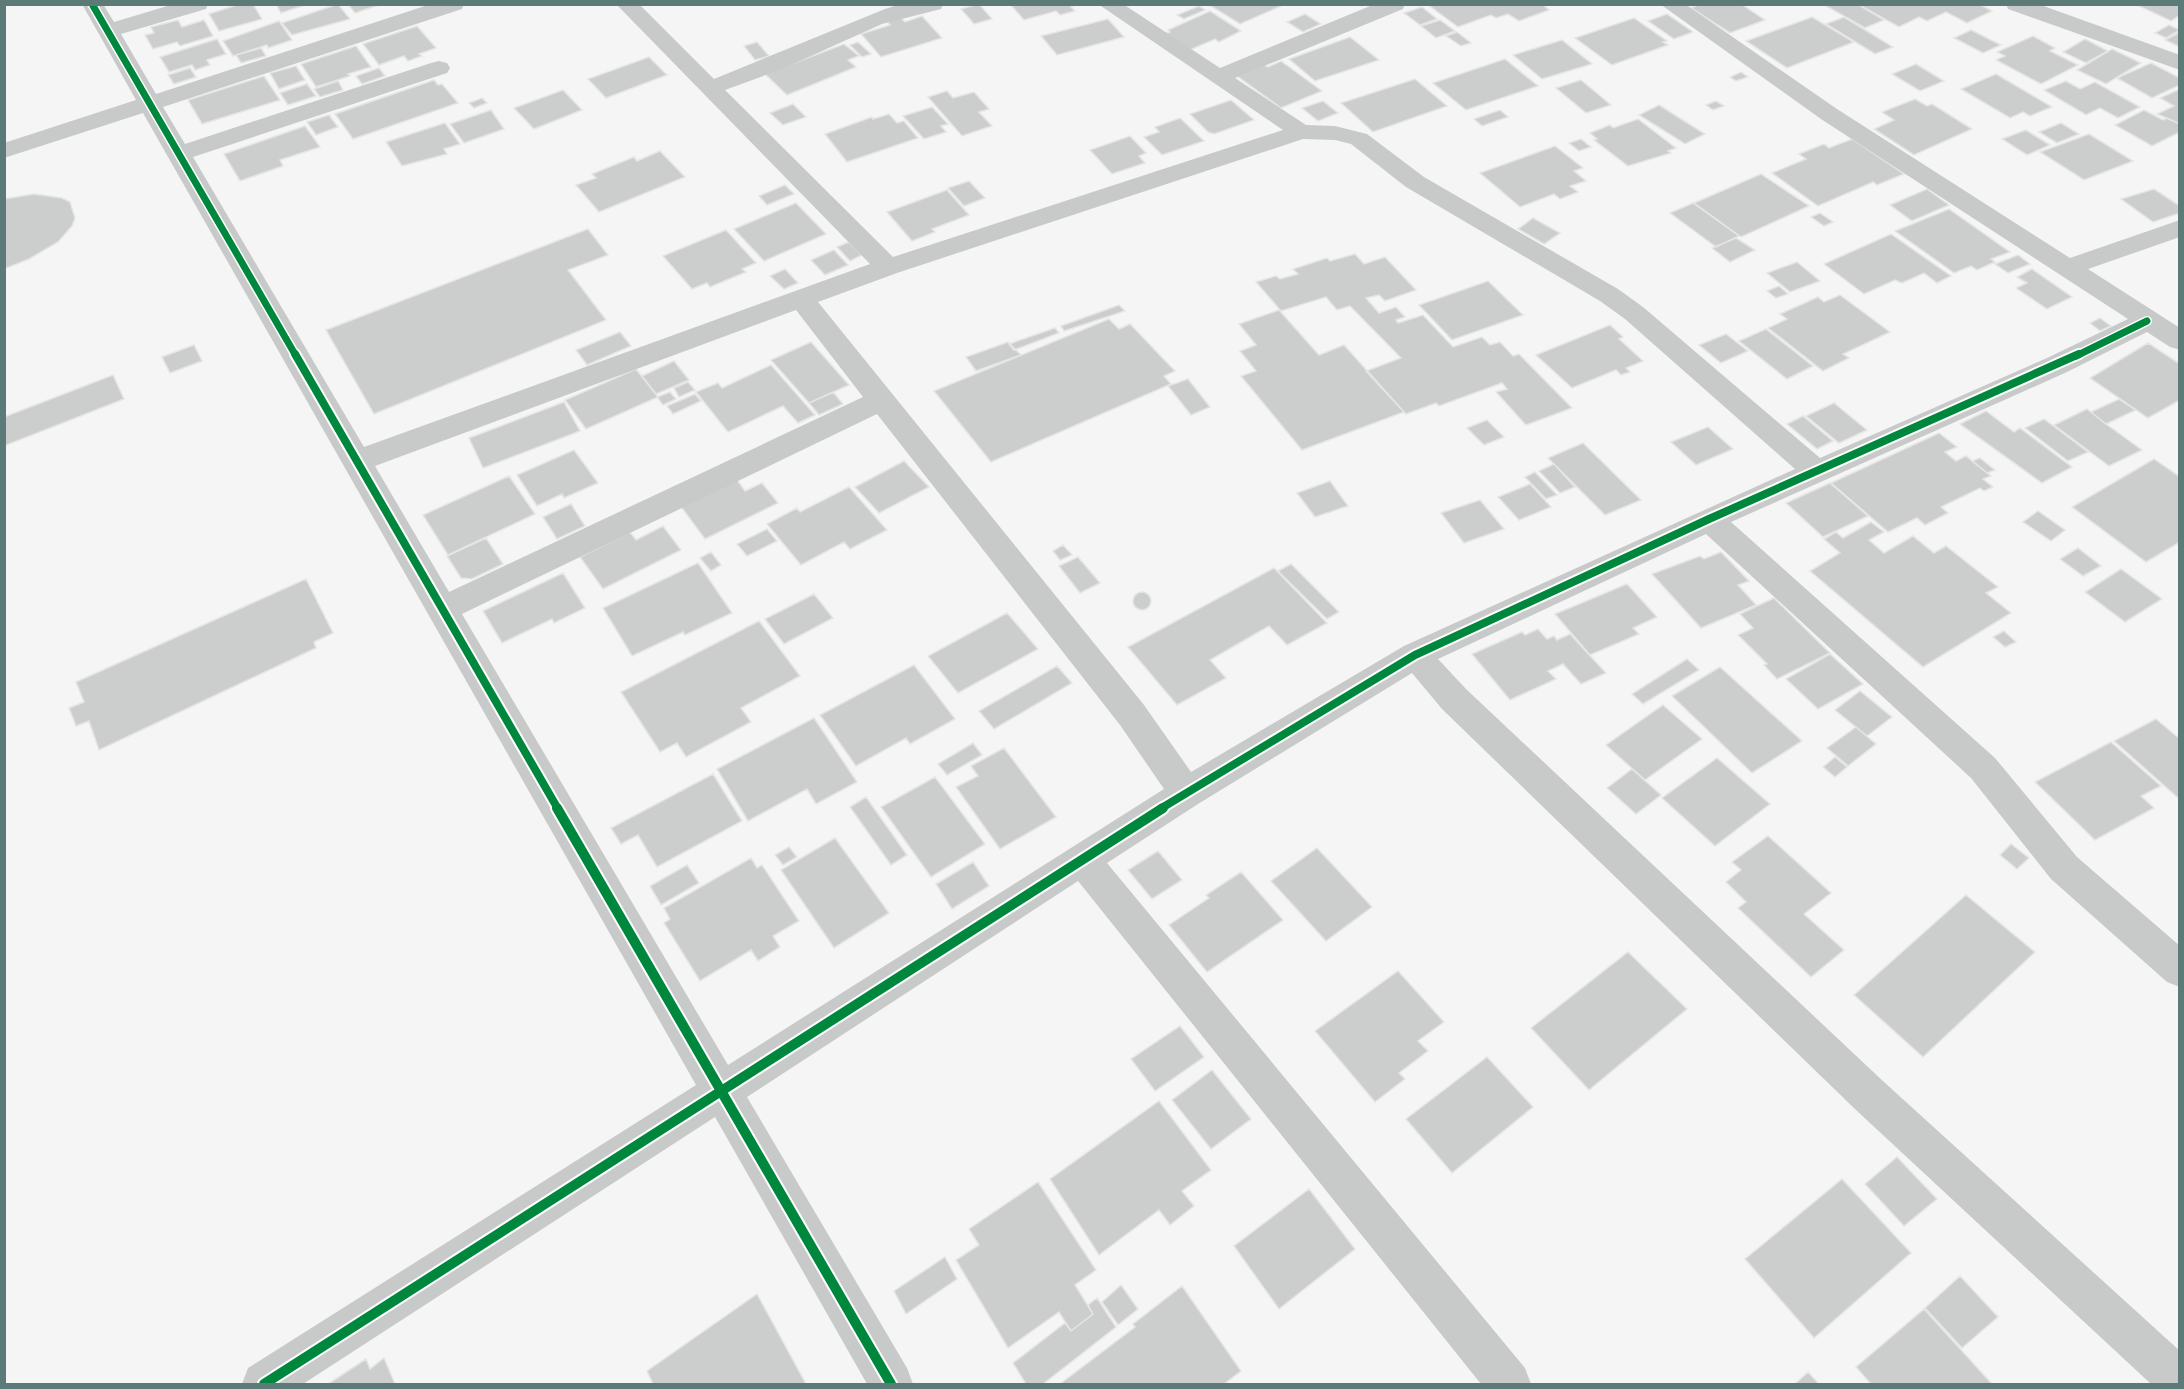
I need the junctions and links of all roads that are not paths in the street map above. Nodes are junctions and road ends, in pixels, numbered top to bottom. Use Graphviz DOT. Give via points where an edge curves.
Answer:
graph roads {
  1 [pos="92,4"];
  2 [pos="198,4"];
  3 [pos="454,4"];
  4 [pos="626,4"];
  5 [pos="933,4"];
  6 [pos="1108,4"];
  7 [pos="1395,4"];
  8 [pos="1670,4"];
  9 [pos="2016,4"];
  10 [pos="108,31"];
  11 [pos="2180,63"];
  12 [pos="439,68"];
  13 [pos="1218,77"];
  14 [pos="710,88"];
  15 [pos="150,104"];
  16 [pos="1301,132"];
  17 [pos="4,151"];
  18 [pos="179,154"];
  19 [pos="2180,228"];
  20 [pos="888,267"];
  21 [pos="2066,268"];
  22 [pos="800,298"];
  23 [pos="2147,321"];
  24 [pos="2180,341"];
  25 [pos="881,400"];
  26 [pos="357,460"];
  27 [pos="1817,471"];
  28 [pos="1709,519"];
  29 [pos="443,609"];
  30 [pos="1415,655"];
  31 [pos="1186,793"];
  32 [pos="1083,860"];
  33 [pos="2180,970"];
  34 [pos="720,1092"];
  35 [pos="2180,1381"];
  36 [pos="264,1384"];
  37 [pos="891,1384"];
  38 [pos="1509,1384"];
  1 -- 10 [label="street"];
  2 -- 10 [label="street"];
  3 -- 15 [label="street"];
  4 -- 14 [label="street"];
  5 -- 14 [label="street" via="866,21"];
  6 -- 13 [label="street"];
  7 -- 13 [label="street"];
  8 -- 21 [label="street" via="1829,114"];
  9 -- 11 [label="street"];
  10 -- 15 [label="street"];
  12 -- 18 [label="street"];
  13 -- 16 [label="street"];
  14 -- 20 [label="street"];
  15 -- 17 [label="street"];
  15 -- 18 [label="street"];
  16 -- 20 [label="street"];
  16 -- 27 [label="street" via="1335,133 1359,139 1415,182 1609,295"];
  18 -- 26 [label="street"];
  19 -- 21 [label="street"];
  20 -- 22 [label="street"];
  21 -- 23 [label="street"];
  22 -- 25 [label="street"];
  22 -- 26 [label="street"];
  23 -- 24 [label="street"];
  23 -- 27 [label="street"];
  25 -- 29 [label="street"];
  25 -- 31 [label="street" via="1132,715"];
  26 -- 29 [label="street"];
  27 -- 28 [label="street"];
  28 -- 30 [label="street"];
  28 -- 33 [label="street" via="1983,768 2064,868"];
  29 -- 34 [label="street"];
  30 -- 31 [label="street"];
  30 -- 35 [label="street" via="1454,699 1862,1088"];
  31 -- 32 [label="street"];
  32 -- 34 [label="street"];
  32 -- 38 [label="street"];
  34 -- 36 [label="street"];
  34 -- 37 [label="street"];
}
